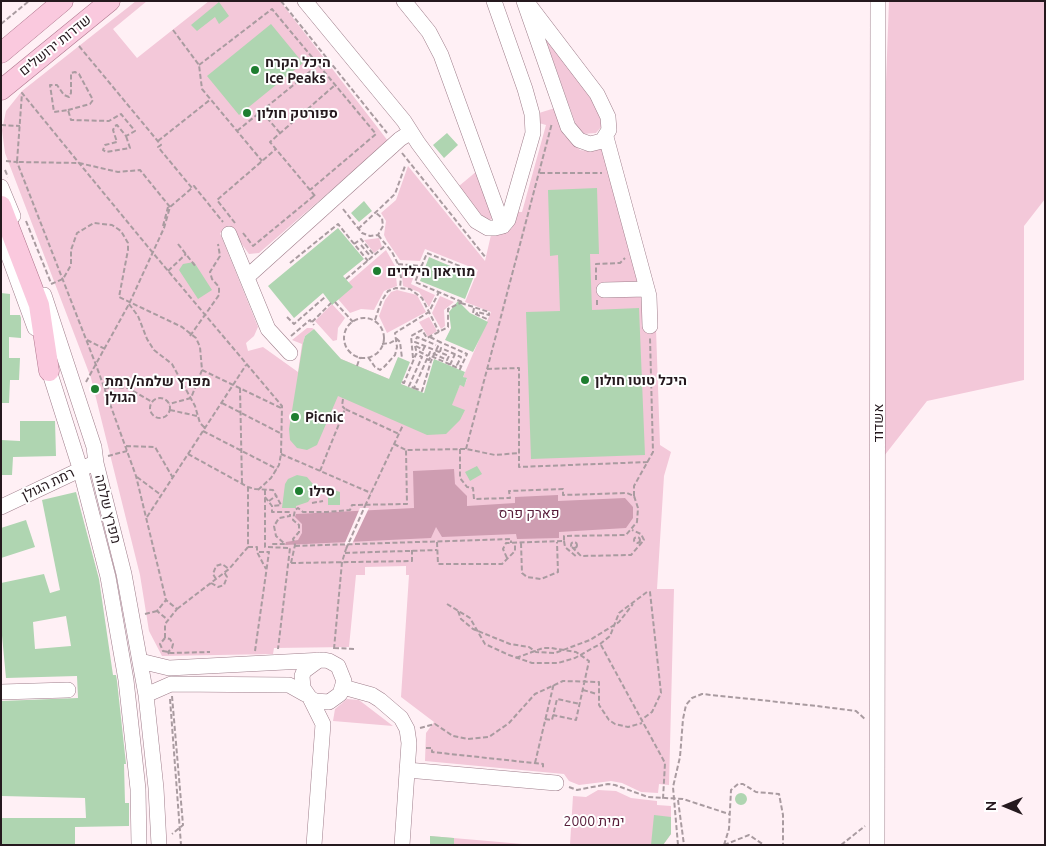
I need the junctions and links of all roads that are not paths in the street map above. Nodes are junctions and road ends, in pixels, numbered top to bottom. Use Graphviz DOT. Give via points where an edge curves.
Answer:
graph roads {
  1 [pos="63,1"];
  2 [pos="75,1"];
  3 [pos="110,1"];
  4 [pos="305,1"];
  5 [pos="404,1"];
  6 [pos="494,1"];
  7 [pos="525,1"];
  8 [pos="878,1"];
  9 [pos="10,47"];
  10 [pos="32,64"];
  11 [pos="1,90"];
  12 [pos="1,102"];
  13 [pos="411,132"];
  14 [pos="606,137"];
  15 [pos="5,183"];
  16 [pos="1,206"];
  17 [pos="502,226"];
  18 [pos="224,233"];
  19 [pos="1,235"];
  20 [pos="247,277"];
  21 [pos="599,289"];
  22 [pos="647,289"];
  23 [pos="650,326"];
  24 [pos="290,345"];
  25 [pos="49,371"];
  26 [pos="96,463"];
  27 [pos="80,468"];
  28 [pos="1,507"];
  29 [pos="318,660"];
  30 [pos="140,662"];
  31 [pos="68,690"];
  32 [pos="342,691"];
  33 [pos="1,692"];
  34 [pos="146,695"];
  35 [pos="308,696"];
  36 [pos="323,724"];
  37 [pos="407,770"];
  38 [pos="561,784"];
  39 [pos="139,845"];
  40 [pos="159,845"];
  41 [pos="314,845"];
  42 [pos="402,845"];
  43 [pos="877,845"];
  1 -- 9 [label="main road, שדרות ירושלים"];
  2 -- 9 [label="main road"];
  3 -- 10 [label="main road, שדרות ירושלים"];
  4 -- 13 [label="street"];
  5 -- 17 [label="street" via="429,32 441,55"];
  6 -- 17 [label="street" via="525,89 533,133 511,212"];
  7 -- 14 [label="street" via="597,94 608,117"];
  7 -- 14 [label="street" via="568,127 578,140 590,144"];
  8 -- 43 [label="street, אשדוד" via="872,826"];
  10 -- 11 [label="main road, שדרות ירושלים"];
  10 -- 12 [label="main road"];
  13 -- 17 [label="street" via="476,221 488,228"];
  13 -- 20 [label="street"];
  14 -- 22 [label="street"];
  15 -- 26 [label="street, מפרץ שלמה" via="94,447"];
  16 -- 25 [label="main road" via="39,305"];
  18 -- 20 [label="street"];
  19 -- 25 [label="street, מפרץ שלמה"];
  20 -- 24 [label="street" via="268,329"];
  21 -- 22 [label="street"];
  22 -- 23 [label="street"];
  25 -- 27 [label="street, מפרץ שלמה"];
  26 -- 27 [label="street, רמת הגולן"];
  26 -- 30 [label="street, מפרץ שלמה" via="124,574"];
  27 -- 28 [label="street, רמת הגולן"];
  27 -- 39 [label="street, מפרץ שלמה" via="108,577 126,680 138,789"];
  29 -- 30 [label="street" via="170,668"];
  29 -- 32 [label="street" via="338,666 343,676"];
  29 -- 35 [label="street" via="308,666 302,676"];
  30 -- 34 [label="street, מפרץ שלמה"];
  31 -- 33 [label="street"];
  32 -- 35 [label="street" via="329,702 322,703"];
  32 -- 36 [label="street"];
  32 -- 37 [label="street" via="372,695 401,718 408,729"];
  34 -- 35 [label="street" via="171,684 289,685"];
  34 -- 40 [label="street, מפרץ שלמה"];
  35 -- 36 [label="street"];
  36 -- 41 [label="street"];
  37 -- 38 [label="street"];
  37 -- 42 [label="street"];
}
